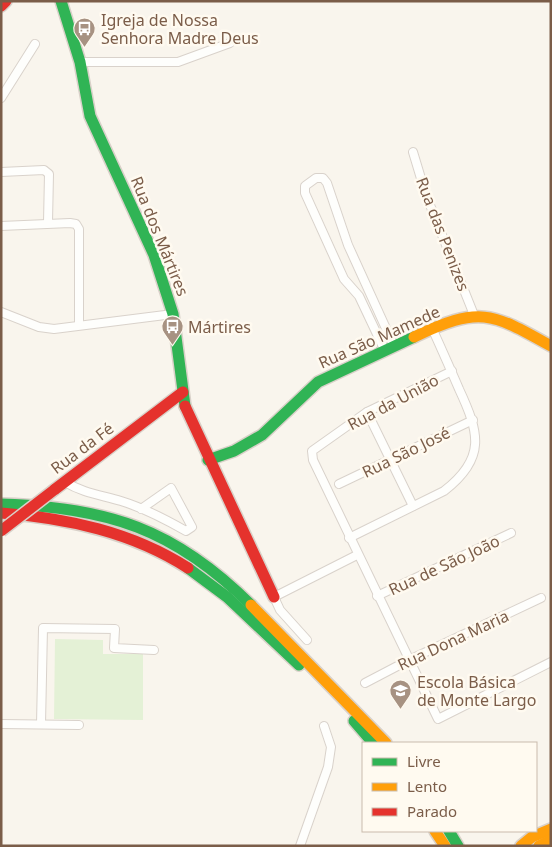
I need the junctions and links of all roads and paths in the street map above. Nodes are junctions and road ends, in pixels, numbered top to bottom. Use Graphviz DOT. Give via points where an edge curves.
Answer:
graph roads {
  1 [pos="6,1"];
  2 [pos="60,1"];
  3 [pos="1,6"];
  4 [pos="230,43"];
  5 [pos="35,44"];
  6 [pos="80,62"];
  7 [pos="1,98"];
  8 [pos="413,152"];
  9 [pos="1,172"];
  10 [pos="48,222"];
  11 [pos="1,226"];
  12 [pos="1,312"];
  13 [pos="173,314"];
  14 [pos="474,315"];
  15 [pos="79,325"];
  16 [pos="432,328"];
  17 [pos="551,346"];
  18 [pos="389,348"];
  19 [pos="452,371"];
  20 [pos="183,392"];
  21 [pos="367,412"];
  22 [pos="473,420"];
  23 [pos="390,459"];
  24 [pos="208,460"];
  25 [pos="65,482"];
  26 [pos="339,484"];
  27 [pos="1,504"];
  28 [pos="413,506"];
  29 [pos="141,509"];
  30 [pos="1,513"];
  31 [pos="1,531"];
  32 [pos="510,534"];
  33 [pos="349,538"];
  34 [pos="357,555"];
  35 [pos="378,596"];
  36 [pos="274,597"];
  37 [pos="541,598"];
  38 [pos="308,640"];
  39 [pos="154,650"];
  40 [pos="409,660"];
  41 [pos="551,662"];
  42 [pos="366,683"];
  43 [pos="1,724"];
  44 [pos="41,724"];
  45 [pos="79,725"];
  46 [pos="324,726"];
  47 [pos="371,742"];
  48 [pos="385,742"];
  49 [pos="551,829"];
  50 [pos="427,832"];
  51 [pos="436,832"];
  52 [pos="450,832"];
  53 [pos="551,840"];
  54 [pos="300,846"];
  55 [pos="435,846"];
  56 [pos="445,846"];
  57 [pos="458,846"];
  58 [pos="521,846"];
  59 [pos="539,846"];
  1 -- 3 [label="main road"];
  2 -- 6 [label="main road, Rua dos Mártires"];
  4 -- 6 [label="street" via="178,62"];
  5 -- 7 [label="street"];
  6 -- 13 [label="main road, Rua dos Mártires" via="90,116 150,247"];
  8 -- 14 [label="street, Rua das Penizes" via="426,195"];
  9 -- 10 [label="street" via="44,170 49,174"];
  10 -- 11 [label="street"];
  10 -- 15 [label="street" via="70,222 80,229"];
  12 -- 15 [label="street" via="39,327 54,329"];
  13 -- 15 [label="street"];
  13 -- 20 [label="main road, Rua dos Mártires"];
  14 -- 16 [label="main road, Rua São Mamede"];
  14 -- 17 [label="main road, Rua São Mamede" via="495,317"];
  16 -- 18 [label="main road, Rua São Mamede"];
  16 -- 19 [label="street"];
  18 -- 18 [label="street" via="348,245 328,183 323,178 316,178 305,186 305,193 344,279 359,296"];
  18 -- 24 [label="main road, Rua São Mamede" via="318,382 262,434 234,451"];
  19 -- 21 [label="street, Rua da União"];
  19 -- 22 [label="street"];
  20 -- 24 [label="main road, Rua dos Mártires" via="185,406"];
  20 -- 25 [label="main road, Rua da Fé"];
  21 -- 23 [label="street"];
  21 -- 33 [label="street, Rua da União" via="312,451 313,460"];
  22 -- 23 [label="street, Rua São José"];
  22 -- 28 [label="street" via="477,439 473,458 456,482"];
  23 -- 26 [label="street, Rua São José"];
  23 -- 28 [label="street"];
  24 -- 36 [label="main road, Rua dos Mártires"];
  25 -- 29 [label="street" via="81,491"];
  25 -- 31 [label="main road, Rua da Fé, bridge"];
  27 -- 48 [label="main road" via="40,505 116,519 186,551 256,608"];
  28 -- 33 [label="street"];
  29 -- 29 [label="street" via="186,531 192,527 170,488"];
  30 -- 47 [label="main road" via="54,518 102,529 137,541 190,569 219,590 312,677"];
  32 -- 35 [label="street, Rua de São João"];
  33 -- 34 [label="street"];
  34 -- 35 [label="street"];
  34 -- 36 [label="street"];
  35 -- 40 [label="street"];
  36 -- 38 [label="street, Rua dos Mártires" via="280,610"];
  37 -- 40 [label="street, Rua Dona Maria"];
  39 -- 44 [label="street" via="114,648 115,629 42,628"];
  40 -- 41 [label="street" via="438,719"];
  40 -- 42 [label="street, Rua Dona Maria"];
  43 -- 44 [label="street"];
  44 -- 45 [label="street"];
  46 -- 54 [label="street" via="331,747 328,767"];
  49 -- 58 [label="main road"];
  50 -- 55 [label="main road"];
  51 -- 56 [label="main road"];
  52 -- 57 [label="main road"];
  53 -- 59 [label="main road"];
}
